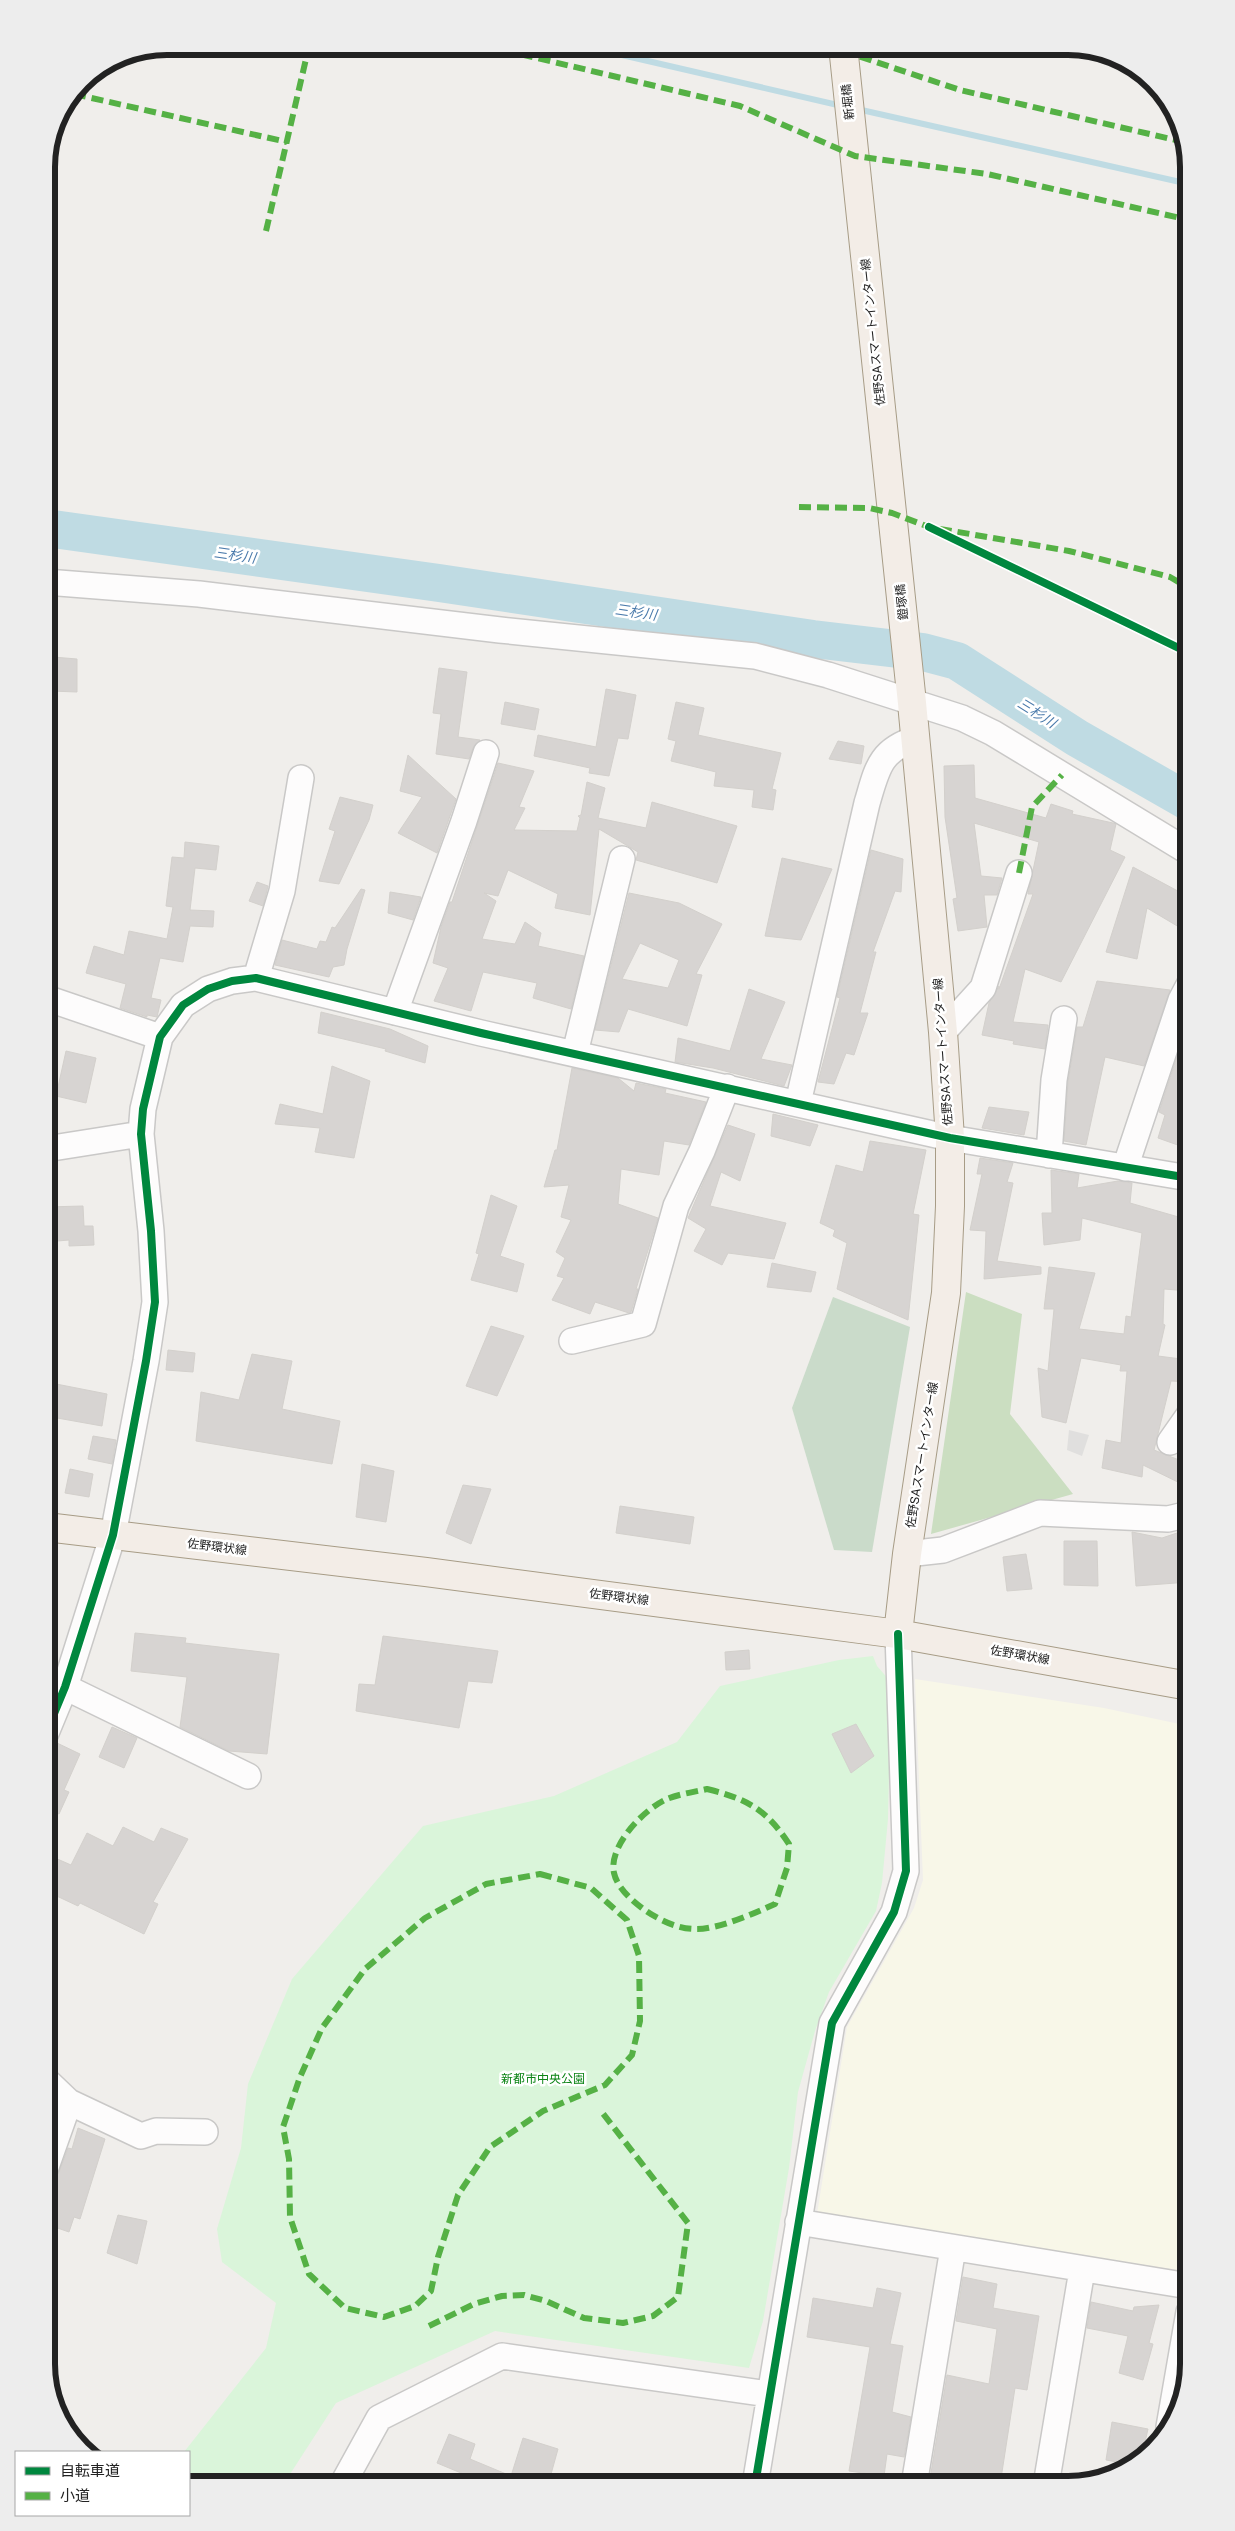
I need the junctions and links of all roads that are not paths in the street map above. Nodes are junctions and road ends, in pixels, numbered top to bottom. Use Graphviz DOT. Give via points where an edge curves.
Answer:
graph roads {
  1 [pos="844,56"];
  2 [pos="852,138"];
  3 [pos="894,526"];
  4 [pos="55,583"];
  5 [pos="911,691"];
  6 [pos="916,739"];
  7 [pos="486,752"];
  8 [pos="301,778"];
  9 [pos="1180,847"];
  10 [pos="622,859"];
  11 [pos="1019,873"];
  12 [pos="256,978"];
  13 [pos="55,1001"];
  14 [pos="1180,1003"];
  15 [pos="396,1012"];
  16 [pos="1064,1019"];
  17 [pos="943,1032"];
  18 [pos="160,1037"];
  19 [pos="575,1053"];
  20 [pos="727,1087"];
  21 [pos="798,1103"];
  22 [pos="141,1134"];
  23 [pos="950,1138"];
  24 [pos="55,1148"];
  25 [pos="1049,1155"];
  26 [pos="1124,1168"];
  27 [pos="1180,1177"];
  28 [pos="572,1341"];
  29 [pos="1180,1428"];
  30 [pos="1170,1442"];
  31 [pos="1180,1516"];
  32 [pos="55,1528"];
  33 [pos="113,1535"];
  34 [pos="907,1554"];
  35 [pos="898,1634"];
  36 [pos="1180,1684"];
  37 [pos="65,1687"];
  38 [pos="55,1711"];
  39 [pos="248,1776"];
  40 [pos="55,2089"];
  41 [pos="69,2102"];
  42 [pos="205,2132"];
  43 [pos="55,2142"];
  44 [pos="798,2222"];
  45 [pos="953,2248"];
  46 [pos="1082,2270"];
  47 [pos="1180,2285"];
  48 [pos="1180,2368"];
  49 [pos="769,2394"];
  50 [pos="1175,2395"];
  51 [pos="346,2476"];
  52 [pos="755,2476"];
  53 [pos="915,2476"];
  54 [pos="1048,2476"];
  1 -- 2 [label="main road, 新堀橋"];
  2 -- 3 [label="main road, 佐野SAスマートインター線"];
  3 -- 5 [label="main road, 鐙塚橋"];
  4 -- 5 [label="street" via="198,594 755,656 828,675"];
  5 -- 6 [label="main road, 佐野SAスマートインター線"];
  5 -- 9 [label="street" via="993,733"];
  6 -- 17 [label="main road, 佐野SAスマートインター線"];
  6 -- 21 [label="street" via="900,744 886,754 878,768 867,803"];
  7 -- 15 [label="street"];
  8 -- 12 [label="street" via="282,891"];
  10 -- 19 [label="street"];
  11 -- 17 [label="street" via="983,988"];
  12 -- 15 [label="street"];
  12 -- 18 [label="street" via="208,988 182,1005"];
  13 -- 18 [label="street"];
  14 -- 26 [label="street"];
  15 -- 19 [label="street"];
  16 -- 25 [label="street" via="1054,1080"];
  17 -- 23 [label="main road, 佐野SAスマートインター線"];
  18 -- 22 [label="street" via="143,1109"];
  19 -- 20 [label="street"];
  20 -- 21 [label="street"];
  20 -- 28 [label="street" via="676,1206 643,1324"];
  21 -- 23 [label="street"];
  22 -- 24 [label="street"];
  22 -- 33 [label="street" via="155,1302"];
  23 -- 25 [label="street"];
  23 -- 34 [label="main road, 佐野SAスマートインター線" via="946,1293"];
  25 -- 26 [label="street"];
  26 -- 27 [label="street"];
  29 -- 30 [label="street"];
  31 -- 34 [label="street" via="1168,1519 1040,1513 943,1550"];
  32 -- 33 [label="main road, 佐野環状線"];
  33 -- 35 [label="main road, 佐野環状線"];
  33 -- 37 [label="street"];
  34 -- 35 [label="main road, 佐野SAスマートインター線"];
  35 -- 36 [label="main road, 佐野環状線"];
  35 -- 44 [label="street" via="906,1871 894,1912 832,2023"];
  37 -- 38 [label="street"];
  37 -- 39 [label="street"];
  40 -- 41 [label="street"];
  41 -- 42 [label="street" via="141,2136 156,2131"];
  41 -- 43 [label="street"];
  44 -- 45 [label="street"];
  44 -- 49 [label="street"];
  45 -- 46 [label="street"];
  45 -- 53 [label="street"];
  46 -- 47 [label="street"];
  46 -- 54 [label="street"];
  48 -- 50 [label="street"];
  49 -- 51 [label="street" via="502,2356 379,2418"];
  49 -- 52 [label="street"];
}
